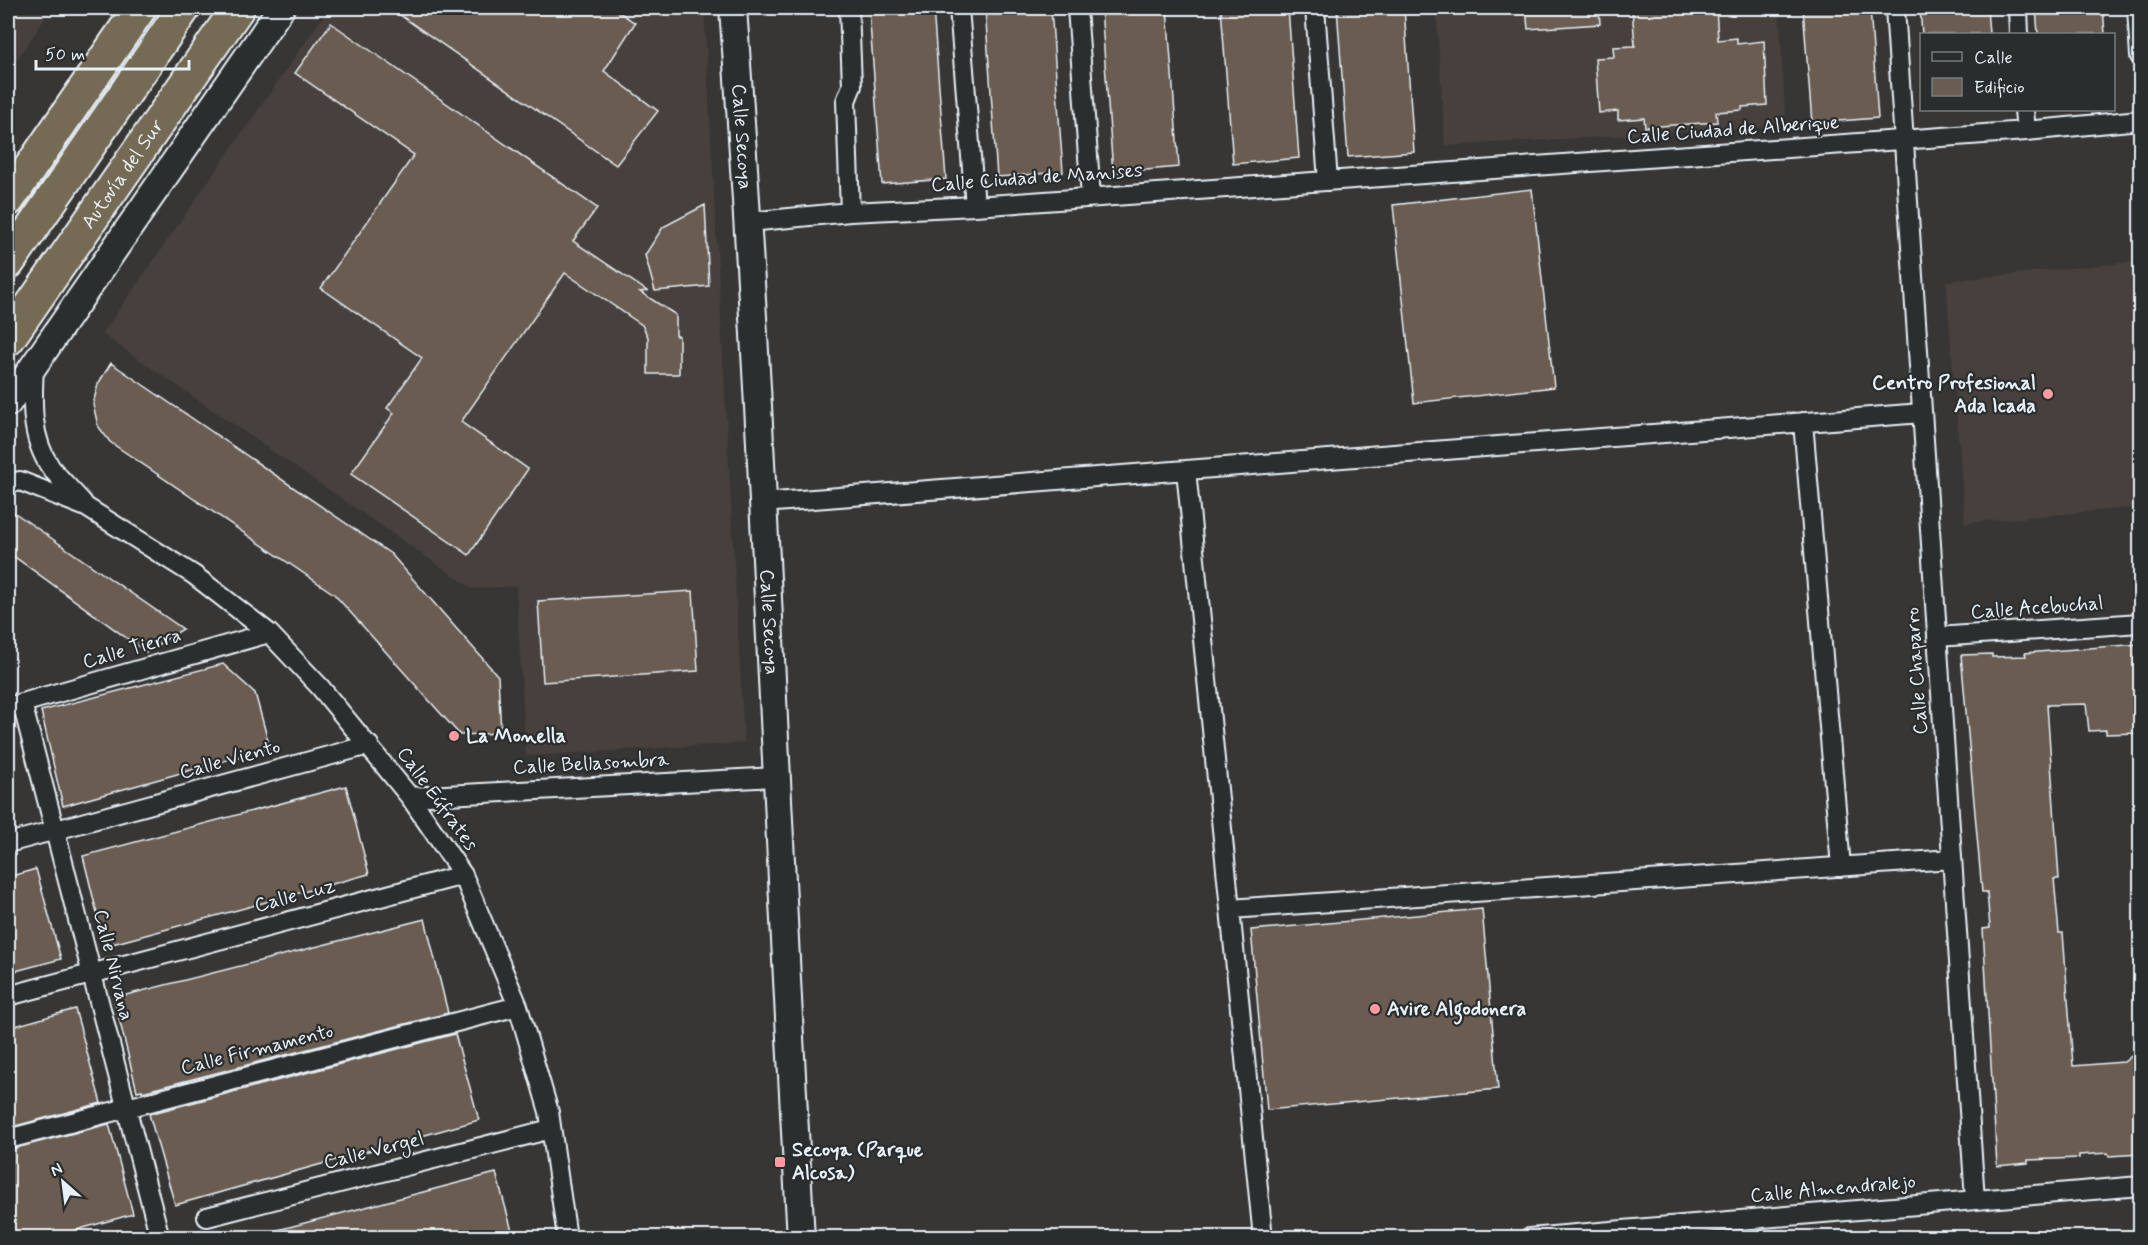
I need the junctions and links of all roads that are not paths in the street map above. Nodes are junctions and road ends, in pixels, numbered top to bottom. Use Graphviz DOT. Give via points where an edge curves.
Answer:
graph roads {
  1 [pos="140,8"];
  2 [pos="184,8"];
  3 [pos="238,8"];
  4 [pos="281,8"];
  5 [pos="733,8"];
  6 [pos="849,8"];
  7 [pos="959,8"];
  8 [pos="1077,8"];
  9 [pos="1315,8"];
  10 [pos="1895,8"];
  11 [pos="2018,8"];
  12 [pos="2137,8"];
  13 [pos="2019,33"];
  14 [pos="2140,56"];
  15 [pos="2024,111"];
  16 [pos="2140,120"];
  17 [pos="2026,131"];
  18 [pos="1904,140"];
  19 [pos="1328,181"];
  20 [pos="1091,197"];
  21 [pos="8,200"];
  22 [pos="975,206"];
  23 [pos="850,212"];
  24 [pos="749,222"];
  25 [pos="8,262"];
  26 [pos="8,339"];
  27 [pos="34,365"];
  28 [pos="8,403"];
  29 [pos="1922,413"];
  30 [pos="1803,422"];
  31 [pos="1186,470"];
  32 [pos="8,484"];
  33 [pos="762,503"];
  34 [pos="86,507"];
  35 [pos="2140,623"];
  36 [pos="269,633"];
  37 [pos="1937,637"];
  38 [pos="15,705"];
  39 [pos="369,746"];
  40 [pos="775,777"];
  41 [pos="410,796"];
  42 [pos="55,830"];
  43 [pos="8,843"];
  44 [pos="1952,859"];
  45 [pos="1841,867"];
  46 [pos="463,874"];
  47 [pos="1230,909"];
  48 [pos="92,974"];
  49 [pos="8,996"];
  50 [pos="518,1006"];
  51 [pos="126,1107"];
  52 [pos="551,1129"];
  53 [pos="8,1138"];
  54 [pos="2140,1186"];
  55 [pos="1975,1200"];
  56 [pos="207,1217"];
  57 [pos="1582,1235"];
  58 [pos="160,1238"];
  59 [pos="567,1238"];
  60 [pos="801,1238"];
  61 [pos="1263,1238"];
  62 [pos="1529,1238"];
  1 -- 21 [label="highway"];
  2 -- 25 [label="highway"];
  3 -- 26 [label="highway, Autovía del Sur"];
  4 -- 27 [label="main road"];
  5 -- 24 [label="main road, Calle Secoya"];
  6 -- 23 [label="street" via="852,86 846,101"];
  7 -- 22 [label="street"];
  8 -- 20 [label="street"];
  9 -- 19 [label="street"];
  10 -- 18 [label="street, Calle Chaparro"];
  11 -- 13 [label="street"];
  12 -- 14 [label="street"];
  15 -- 17 [label="street"];
  16 -- 17 [label="street, Calle Ciudad de Alberique"];
  17 -- 18 [label="street, Calle Ciudad de Alberique"];
  18 -- 19 [label="street, Calle Ciudad de Alberique"];
  18 -- 29 [label="street, Calle Chaparro"];
  19 -- 20 [label="street, Calle Ciudad de Manises"];
  20 -- 22 [label="street, Calle Ciudad de Manises"];
  22 -- 23 [label="street, Calle Ciudad de Manises"];
  23 -- 24 [label="street, Calle Ciudad de Manises"];
  24 -- 33 [label="main road, Calle Secoya"];
  27 -- 28 [label="main road"];
  27 -- 34 [label="street" via="35,432 50,466"];
  29 -- 30 [label="street"];
  29 -- 37 [label="street, Calle Chaparro"];
  30 -- 31 [label="street"];
  30 -- 45 [label="street"];
  31 -- 33 [label="street"];
  31 -- 47 [label="street"];
  32 -- 34 [label="street" via="20,481"];
  33 -- 40 [label="main road, Calle Secoya"];
  34 -- 36 [label="street, Calle Eúfrates" via="194,575"];
  35 -- 37 [label="street, Calle Acebuchal"];
  36 -- 38 [label="street, Calle Tierra"];
  36 -- 39 [label="street, Calle Eúfrates"];
  37 -- 44 [label="street, Calle Chaparro"];
  38 -- 42 [label="street, Calle Nirvana"];
  39 -- 41 [label="street, Calle Eúfrates"];
  39 -- 42 [label="street, Calle Viento"];
  40 -- 41 [label="street, Calle Bellasombra"];
  40 -- 60 [label="main road, Calle Secoya"];
  41 -- 46 [label="street, Calle Eúfrates"];
  42 -- 43 [label="street, Calle Viento"];
  42 -- 48 [label="street, Calle Nirvana"];
  44 -- 45 [label="street"];
  44 -- 55 [label="street, Calle Chaparro"];
  45 -- 47 [label="street"];
  46 -- 48 [label="street, Calle Luz"];
  46 -- 50 [label="street, Calle Eúfrates"];
  47 -- 61 [label="street"];
  48 -- 49 [label="street, Calle Luz"];
  48 -- 51 [label="street, Calle Nirvana"];
  50 -- 51 [label="street, Calle Firmamento"];
  50 -- 52 [label="street, Calle Eúfrates"];
  51 -- 53 [label="street, Calle Firmamento"];
  51 -- 58 [label="street, Calle Nirvana"];
  52 -- 56 [label="street, Calle Vergel"];
  52 -- 59 [label="street, Calle Eúfrates"];
  54 -- 55 [label="street, Calle Almendralejo"];
  55 -- 57 [label="street, Calle Almendralejo"];
  57 -- 62 [label="street, Calle Almendralejo"];
}
